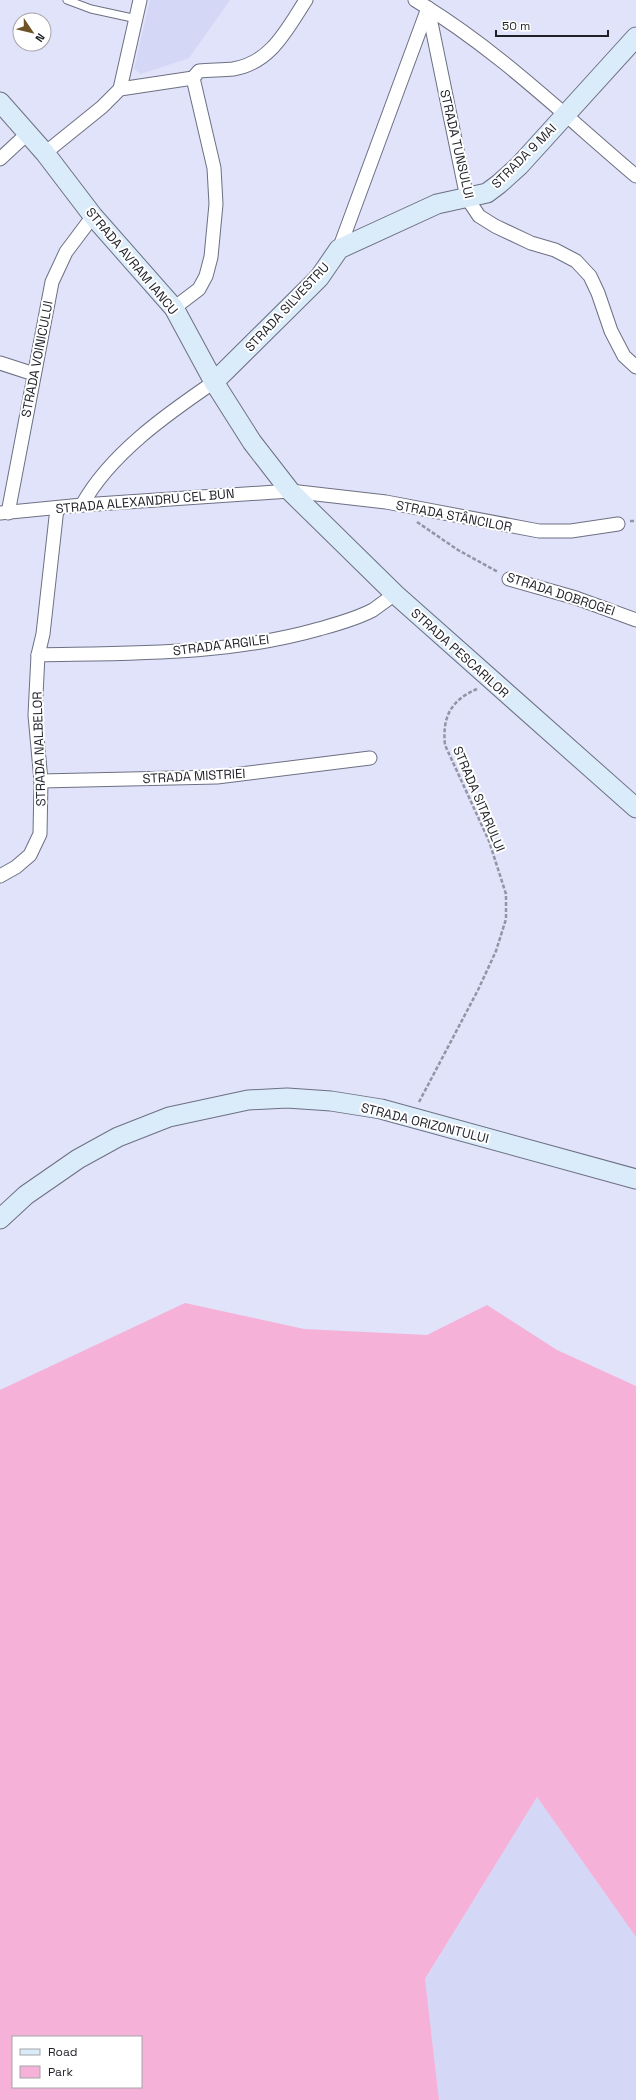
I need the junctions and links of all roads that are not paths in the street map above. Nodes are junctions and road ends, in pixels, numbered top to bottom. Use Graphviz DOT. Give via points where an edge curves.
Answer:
graph roads {
  1 [pos="68,0"];
  2 [pos="140,0"];
  3 [pos="306,0"];
  4 [pos="415,0"];
  5 [pos="428,8"];
  6 [pos="137,19"];
  7 [pos="636,37"];
  8 [pos="193,78"];
  9 [pos="120,89"];
  10 [pos="0,102"];
  11 [pos="566,114"];
  12 [pos="28,133"];
  13 [pos="45,153"];
  14 [pos="0,159"];
  15 [pos="636,176"];
  16 [pos="467,198"];
  17 [pos="93,216"];
  18 [pos="339,249"];
  19 [pos="174,308"];
  20 [pos="0,363"];
  21 [pos="636,367"];
  22 [pos="34,374"];
  23 [pos="214,382"];
  24 [pos="290,491"];
  25 [pos="82,505"];
  26 [pos="57,508"];
  27 [pos="4,513"];
  28 [pos="618,524"];
  29 [pos="509,579"];
  30 [pos="395,594"];
  31 [pos="636,620"];
  32 [pos="38,655"];
  33 [pos="370,758"];
  34 [pos="41,781"];
  35 [pos="636,808"];
  36 [pos="0,876"];
  37 [pos="636,1179"];
  38 [pos="0,1218"];
  1 -- 6 [label="lane" via="91,9"];
  2 -- 6 [label="street"];
  3 -- 8 [label="street" via="282,37 261,58 233,69 199,71"];
  4 -- 5 [label="street"];
  5 -- 11 [label="street" via="472,37"];
  5 -- 16 [label="street, STRADA TUNSULUI"];
  5 -- 18 [label="street, STRADA SILVESTRU"];
  6 -- 9 [label="street"];
  7 -- 11 [label="street, STRADA 9 MAI"];
  8 -- 9 [label="street"];
  8 -- 19 [label="street" via="214,168 216,204 211,257 206,276 199,289"];
  9 -- 13 [label="street" via="102,107"];
  10 -- 12 [label="street, STRADA AVRAM IANCU"];
  11 -- 15 [label="street"];
  11 -- 16 [label="street, STRADA 9 MAI" via="499,184 487,192"];
  12 -- 13 [label="street, STRADA AVRAM IANCU"];
  12 -- 14 [label="street"];
  13 -- 17 [label="street, STRADA AVRAM IANCU"];
  16 -- 18 [label="street, STRADA 9 MAI" via="437,204"];
  16 -- 21 [label="street, STRADA TUNSULUI" via="480,216 495,226 576,261 590,276 611,331 624,356"];
  17 -- 19 [label="street, STRADA AVRAM IANCU"];
  17 -- 22 [label="street, STRADA VOINICULUI" via="66,252 52,282"];
  18 -- 23 [label="street, STRADA SILVESTRU" via="319,278"];
  19 -- 23 [label="street, STRADA AVRAM IANCU"];
  20 -- 22 [label="street"];
  22 -- 27 [label="street, STRADA VOINICULUI"];
  23 -- 24 [label="street, STRADA AVRAM IANCU" via="252,442"];
  23 -- 25 [label="street, STRADA SILVESTRU" via="181,404 139,439 90,489"];
  24 -- 25 [label="street, STRADA ALEXANDRU CEL BUN"];
  24 -- 28 [label="street, STRADA STÂNCILOR" via="386,502 539,531 571,531"];
  24 -- 30 [label="street, STRADA PESCARILOR"];
  25 -- 26 [label="street, STRADA ALEXANDRU CEL BUN"];
  26 -- 27 [label="street, STRADA ALEXANDRU CEL BUN"];
  26 -- 32 [label="street, STRADA NALBELOR" via="43,634"];
  29 -- 31 [label="street, STRADA DOBROGEI" via="576,598"];
  30 -- 32 [label="street, STRADA ARGILEI" via="373,610 350,620 293,636 209,649 153,653"];
  30 -- 35 [label="street, STRADA PESCARILOR"];
  32 -- 34 [label="street, STRADA NALBELOR" via="35,715"];
  33 -- 34 [label="street, STRADA MISTRIEI" via="217,777"];
  34 -- 36 [label="street, STRADA NALBELOR" via="40,834 30,855"];
  37 -- 38 [label="street, STRADA ORIZONTULUI" via="374,1108 288,1098 248,1100 169,1118 118,1137 78,1159 26,1195"];
}
